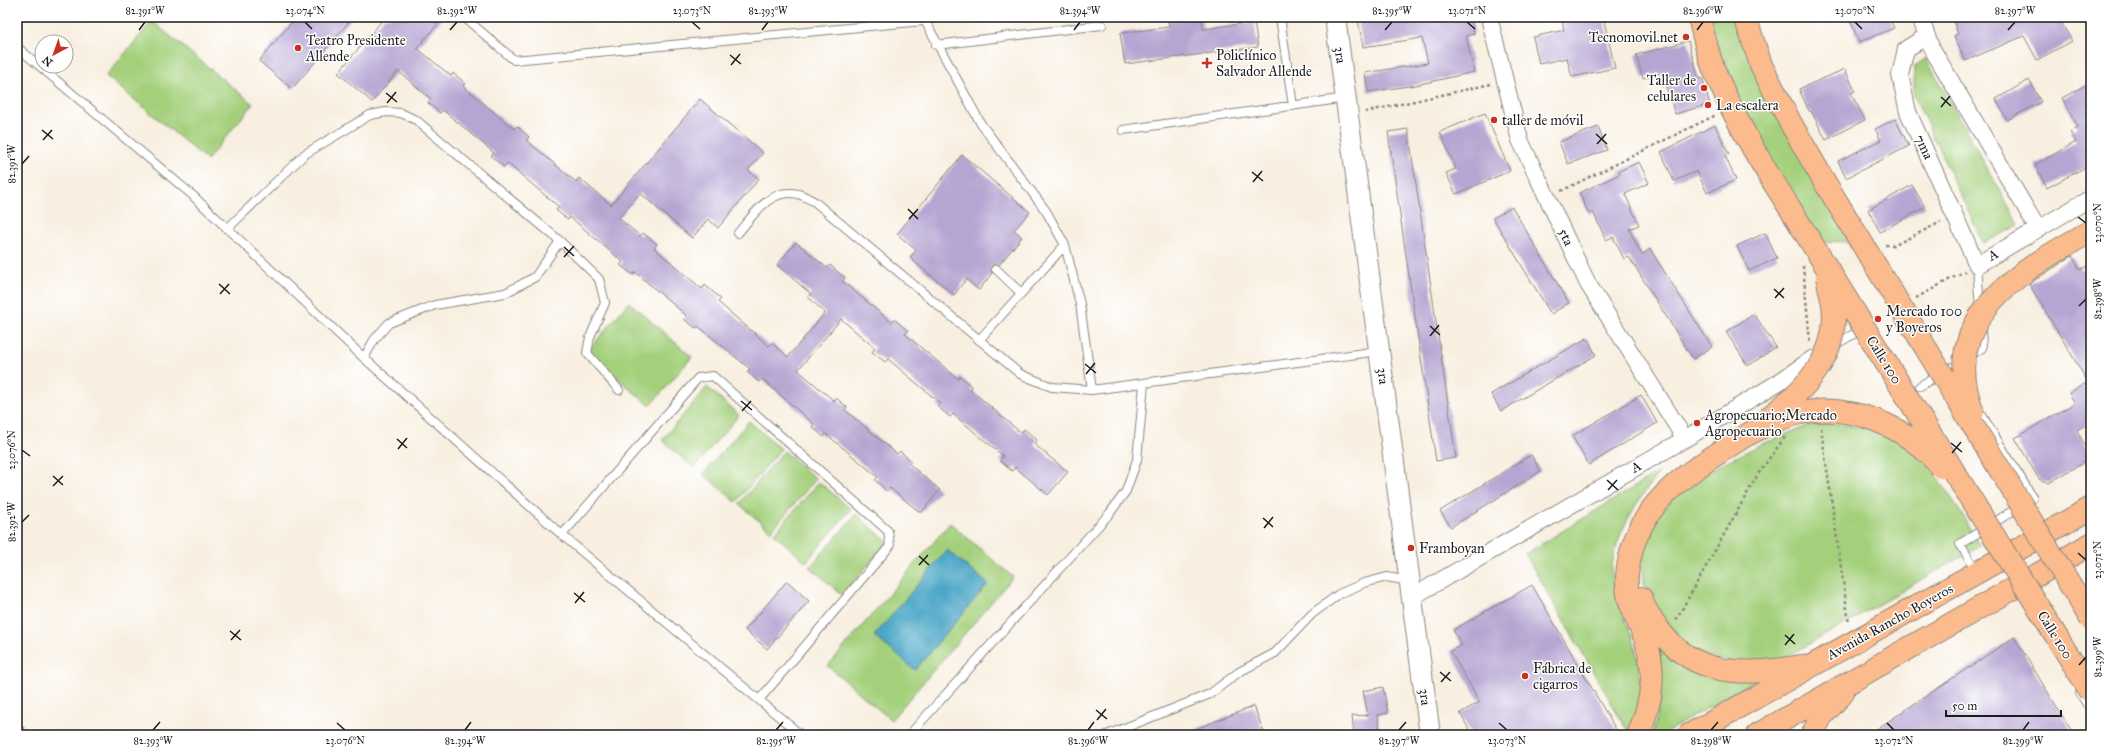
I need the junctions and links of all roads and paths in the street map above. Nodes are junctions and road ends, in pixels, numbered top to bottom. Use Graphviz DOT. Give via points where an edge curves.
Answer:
graph roads {
  1 [pos="464,17"];
  2 [pos="1280,17"];
  3 [pos="1335,17"];
  4 [pos="1489,17"];
  5 [pos="1699,17"];
  6 [pos="1745,17"];
  7 [pos="1920,17"];
  8 [pos="923,19"];
  9 [pos="1102,25"];
  10 [pos="1927,36"];
  11 [pos="936,45"];
  12 [pos="17,47"];
  13 [pos="1505,80"];
  14 [pos="1292,106"];
  15 [pos="1347,107"];
  16 [pos="1721,112"];
  17 [pos="1123,130"];
  18 [pos="1548,197"];
  19 [pos="2091,198"];
  20 [pos="228,228"];
  21 [pos="2038,229"];
  22 [pos="2091,231"];
  23 [pos="738,233"];
  24 [pos="560,241"];
  25 [pos="1064,244"];
  26 [pos="1813,261"];
  27 [pos="1977,265"];
  28 [pos="996,269"];
  29 [pos="1022,293"];
  30 [pos="1857,332"];
  31 [pos="979,340"];
  32 [pos="1380,351"];
  33 [pos="364,358"];
  34 [pos="1812,359"];
  35 [pos="1952,367"];
  36 [pos="1144,384"];
  37 [pos="1920,386"];
  38 [pos="619,390"];
  39 [pos="1092,390"];
  40 [pos="1821,424"];
  41 [pos="1789,430"];
  42 [pos="1743,437"];
  43 [pos="1685,439"];
  44 [pos="2014,496"];
  45 [pos="2091,508"];
  46 [pos="1982,518"];
  47 [pos="562,535"];
  48 [pos="2091,544"];
  49 [pos="1632,550"];
  50 [pos="2091,553"];
  51 [pos="2063,561"];
  52 [pos="1978,573"];
  53 [pos="1410,589"];
  54 [pos="2091,619"];
  55 [pos="2036,621"];
  56 [pos="1666,638"];
  57 [pos="1847,639"];
  58 [pos="2048,639"];
  59 [pos="1892,657"];
  60 [pos="2083,688"];
  61 [pos="759,700"];
  62 [pos="2091,711"];
  63 [pos="17,724"];
  64 [pos="33,735"];
  65 [pos="802,735"];
  66 [pos="909,735"];
  67 [pos="1107,735"];
  68 [pos="1430,735"];
  69 [pos="1638,735"];
  70 [pos="1689,735"];
  71 [pos="1756,735"];
  72 [pos="1812,735"];
  1 -- 8 [label="lane" via="514,60"];
  2 -- 14 [label="lane"];
  3 -- 15 [label="street, 3ra"];
  4 -- 13 [label="street, 5ta"];
  5 -- 26 [label="highway, Calle 100, bridge" via="1712,66 1731,109 1757,158 1786,202"];
  6 -- 44 [label="highway, bridge" via="1761,66 1790,122"];
  7 -- 10 [label="street"];
  8 -- 11 [label="lane"];
  9 -- 11 [label="lane"];
  10 -- 21 [label="street" via="1935,54"];
  10 -- 27 [label="street, 7ma" via="1906,49 1900,75 1901,82 1908,112"];
  11 -- 25 [label="lane" via="981,124 1046,211"];
  12 -- 20 [label="lane"];
  13 -- 15 [label="path"];
  13 -- 18 [label="street, 5ta" via="1520,140"];
  14 -- 15 [label="lane"];
  14 -- 17 [label="lane"];
  15 -- 32 [label="street, 3ra"];
  16 -- 18 [label="path"];
  18 -- 43 [label="street, 5ta" via="1588,284"];
  19 -- 21 [label="street, A"];
  20 -- 24 [label="lane" via="305,154 370,115 386,112 401,113 416,120"];
  20 -- 33 [label="lane"];
  21 -- 27 [label="street, A"];
  22 -- 44 [label="highway, bridge" via="2041,259 2000,292 1982,312 1967,344 1963,368 1969,401"];
  23 -- 31 [label="lane" via="767,200 780,193 797,194 815,202"];
  24 -- 33 [label="lane" via="535,277 505,293 435,305 389,323 374,340"];
  24 -- 38 [label="lane" via="599,279 605,303 590,337 587,353"];
  25 -- 29 [label="lane"];
  25 -- 39 [label="lane" via="1080,304"];
  26 -- 34 [label="path"];
  26 -- 42 [label="highway, bridge" via="1833,305 1830,342 1822,365 1797,394"];
  26 -- 46 [label="highway, Calle 100, bridge"];
  27 -- 35 [label="lane, A" via="1982,348"];
  28 -- 29 [label="lane"];
  29 -- 31 [label="lane"];
  30 -- 34 [label="lane, A"];
  31 -- 39 [label="lane" via="1020,374 1052,387"];
  32 -- 36 [label="lane"];
  32 -- 53 [label="street, 3ra"];
  33 -- 47 [label="lane"];
  34 -- 43 [label="street, A"];
  35 -- 37 [label="lane"];
  35 -- 52 [label="lane" via="2033,498 1960,544"];
  36 -- 39 [label="lane"];
  36 -- 66 [label="lane" via="1137,460 1126,491 1110,513"];
  40 -- 57 [label="path"];
  41 -- 56 [label="path" via="1758,474"];
  42 -- 46 [label="highway, bridge" via="1779,419 1814,411 1837,412 1884,423 1911,438 1936,461"];
  42 -- 49 [label="highway" via="1680,480 1647,514"];
  43 -- 53 [label="street, A"];
  44 -- 54 [label="highway, bridge"];
  45 -- 52 [label="highway, Avenida Rancho Boyeros"];
  46 -- 60 [label="highway, Calle 100, bridge"];
  47 -- 61 [label="lane"];
  47 -- 61 [label="lane" via="698,378 713,376 888,530 890,546"];
  48 -- 51 [label="highway"];
  49 -- 56 [label="highway" via="1637,588 1642,601"];
  49 -- 69 [label="highway" via="1627,569 1628,593 1652,660 1653,684 1647,712"];
  50 -- 51 [label="highway"];
  51 -- 59 [label="highway" via="2017,591"];
  52 -- 57 [label="highway, Avenida Rancho Boyeros"];
  53 -- 67 [label="lane" via="1387,577 1364,583 1339,594 1312,614 1275,652 1239,672 1210,694"];
  53 -- 68 [label="street, 3ra"];
  55 -- 58 [label="lane"];
  56 -- 57 [label="highway" via="1686,657 1700,664 1733,671 1758,672 1818,661"];
  57 -- 70 [label="highway, Avenida Rancho Boyeros"];
  59 -- 71 [label="highway"];
  59 -- 72 [label="highway" via="1838,697 1821,717"];
  60 -- 62 [label="lane"];
  61 -- 65 [label="lane"];
  63 -- 64 [label="path"];
}
